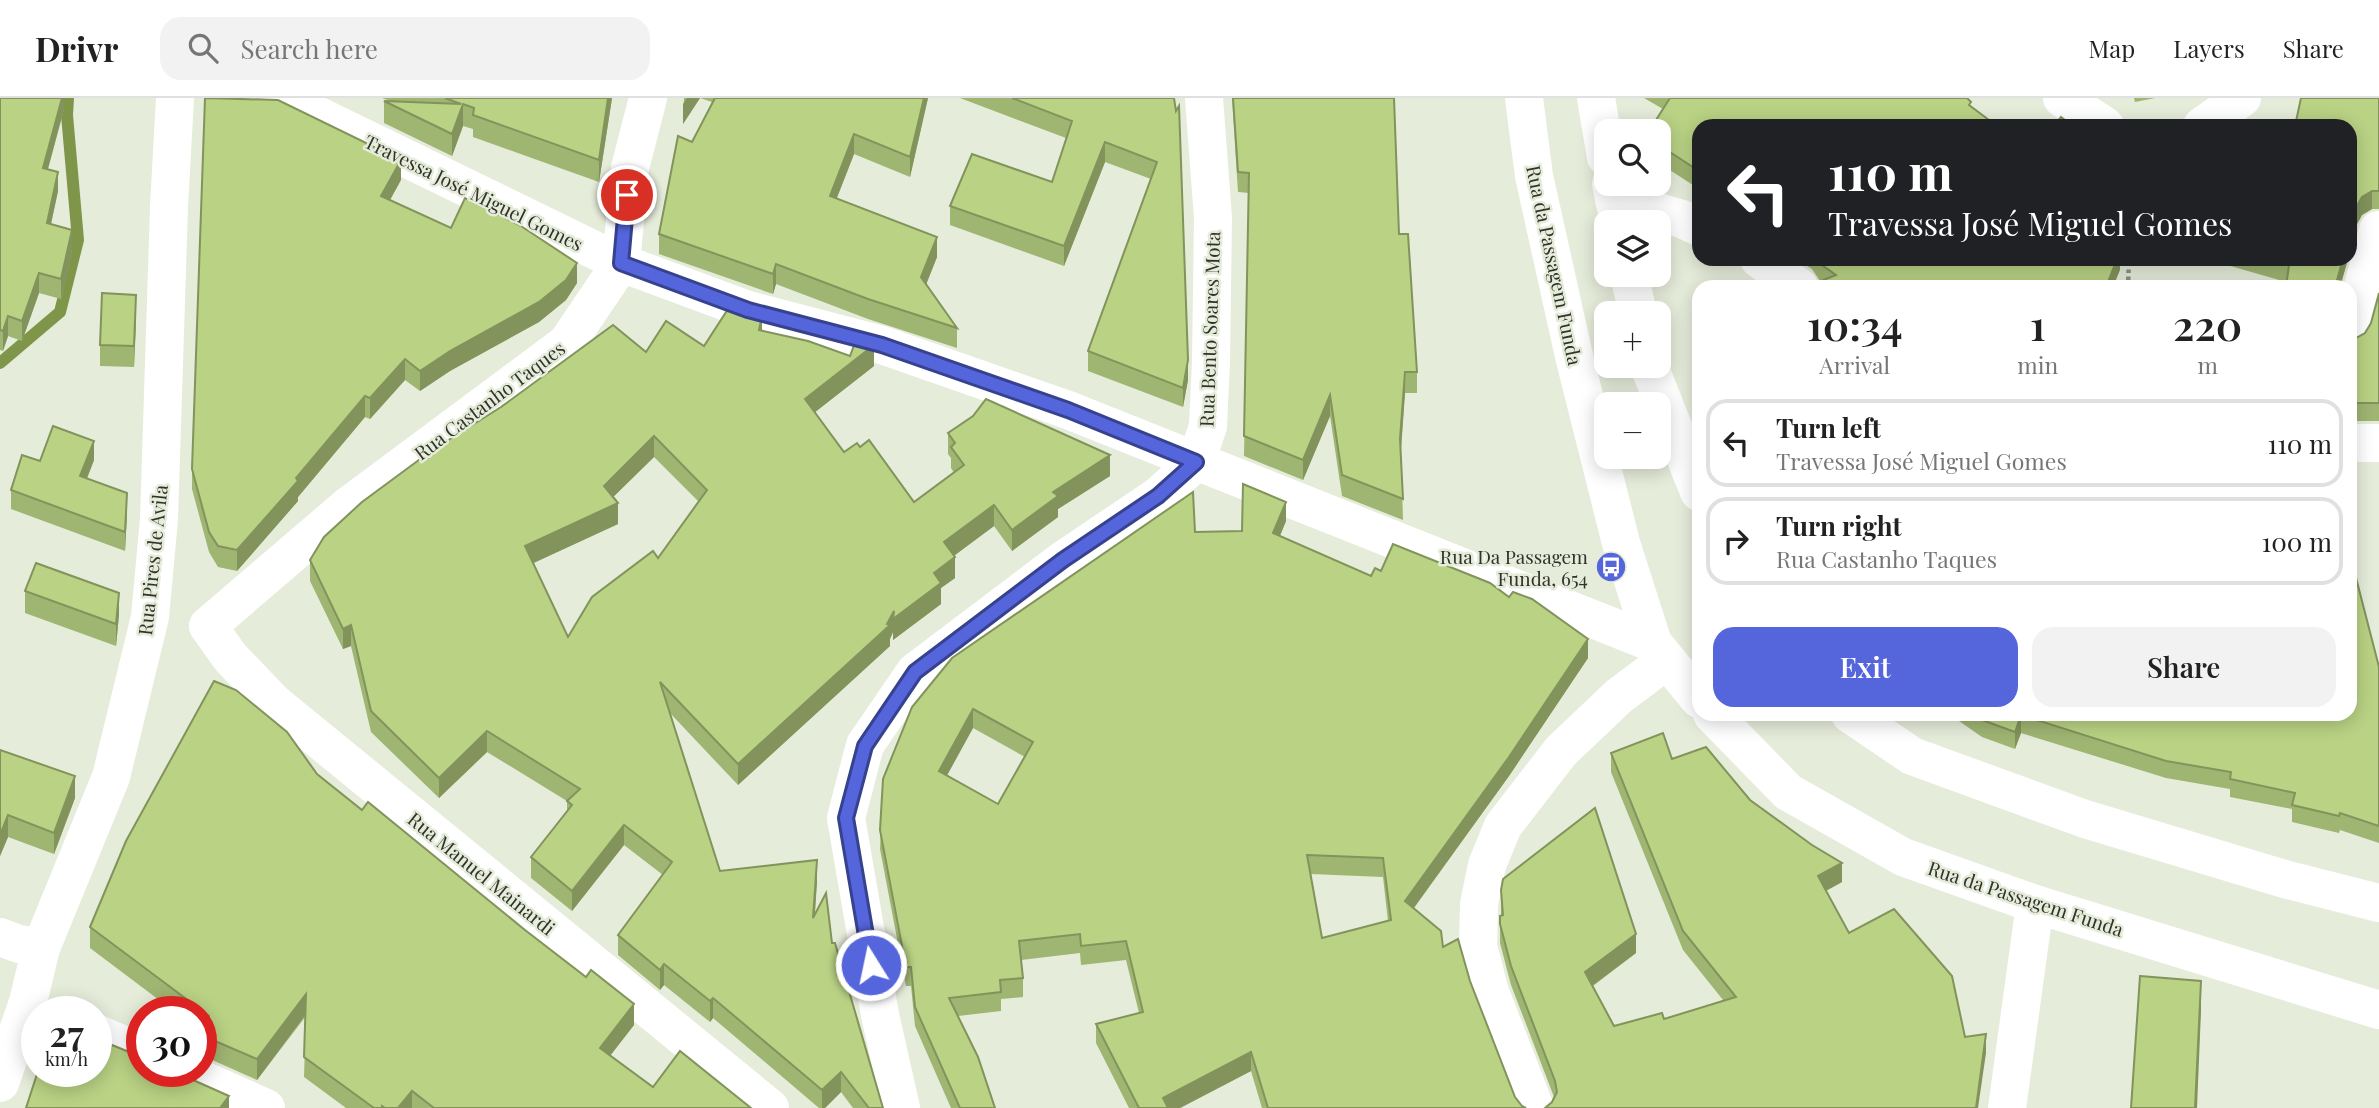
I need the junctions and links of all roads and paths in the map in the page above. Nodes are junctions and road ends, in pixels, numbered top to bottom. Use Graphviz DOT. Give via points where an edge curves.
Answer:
graph roads {
  1 [pos="175,98"];
  2 [pos="282,98"];
  3 [pos="648,98"];
  4 [pos="1204,98"];
  5 [pos="1524,98"];
  6 [pos="1596,98"];
  7 [pos="2242,98"];
  8 [pos="1600,119"];
  9 [pos="2212,119"];
  10 [pos="1615,202"];
  11 [pos="1692,224"];
  12 [pos="2378,230"];
  13 [pos="621,263"];
  14 [pos="1769,266"];
  15 [pos="1789,280"];
  16 [pos="2357,309"];
  17 [pos="1655,378"];
  18 [pos="2357,443"];
  19 [pos="2379,443"];
  20 [pos="1196,462"];
  21 [pos="1692,474"];
  22 [pos="150,617"];
  23 [pos="208,626"];
  24 [pos="1660,651"];
  25 [pos="1692,690"];
  26 [pos="1719,721"];
  27 [pos="1860,721"];
  28 [pos="2379,903"];
  29 [pos="2035,904"];
  30 [pos="0,937"];
  31 [pos="41,948"];
  32 [pos="39,996"];
  33 [pos="2379,1010"];
  34 [pos="21,1041"];
  35 [pos="0,1083"];
  36 [pos="217,1086"];
  37 [pos="266,1108"];
  38 [pos="769,1108"];
  39 [pos="901,1108"];
  40 [pos="1535,1108"];
  41 [pos="2007,1108"];
  1 -- 22 [label="street, Rua Pires de Avila" via="159,519"];
  2 -- 13 [label="street, Travessa José Miguel Gomes"];
  3 -- 13 [label="street, Rua Castanho Taques" via="630,168"];
  4 -- 20 [label="street, Rua Bento Soares Mota" via="1213,218 1211,362 1208,426"];
  5 -- 24 [label="street, Rua da Passagem Funda" via="1534,176 1574,356 1621,543"];
  6 -- 8 [label="street"];
  7 -- 9 [label="street"];
  10 -- 11 [label="street"];
  12 -- 16 [label="street"];
  13 -- 20 [label="street, Travessa José Miguel Gomes" via="748,310 882,345 1068,410"];
  13 -- 23 [label="street, Rua Castanho Taques" via="567,343 348,506"];
  14 -- 15 [label="street"];
  17 -- 21 [label="street"];
  18 -- 19 [label="street"];
  20 -- 24 [label="street, Travessa José Miguel Gomes"];
  20 -- 39 [label="street, Rua Bento Soares Mota" via="1158,496 1063,560 915,672 865,746 846,818"];
  22 -- 23 [label="street"];
  22 -- 31 [label="street, Rua Pires de Avila" via="111,777"];
  23 -- 38 [label="street, Rua Manuel Mainardi" via="273,702"];
  24 -- 25 [label="street, Rua da Passagem Funda"];
  24 -- 40 [label="street" via="1561,751 1503,826 1487,865 1479,904 1478,946 1490,992"];
  26 -- 29 [label="street, Rua da Passagem Funda" via="1788,792 1903,857"];
  27 -- 28 [label="street" via="1912,756 2073,815"];
  29 -- 33 [label="street, Rua da Passagem Funda"];
  29 -- 41 [label="street"];
  30 -- 31 [label="street"];
  31 -- 32 [label="street, Rua Pires de Avila"];
  34 -- 35 [label="street, Rua Pires de Avila"];
  36 -- 37 [label="street"];
}
